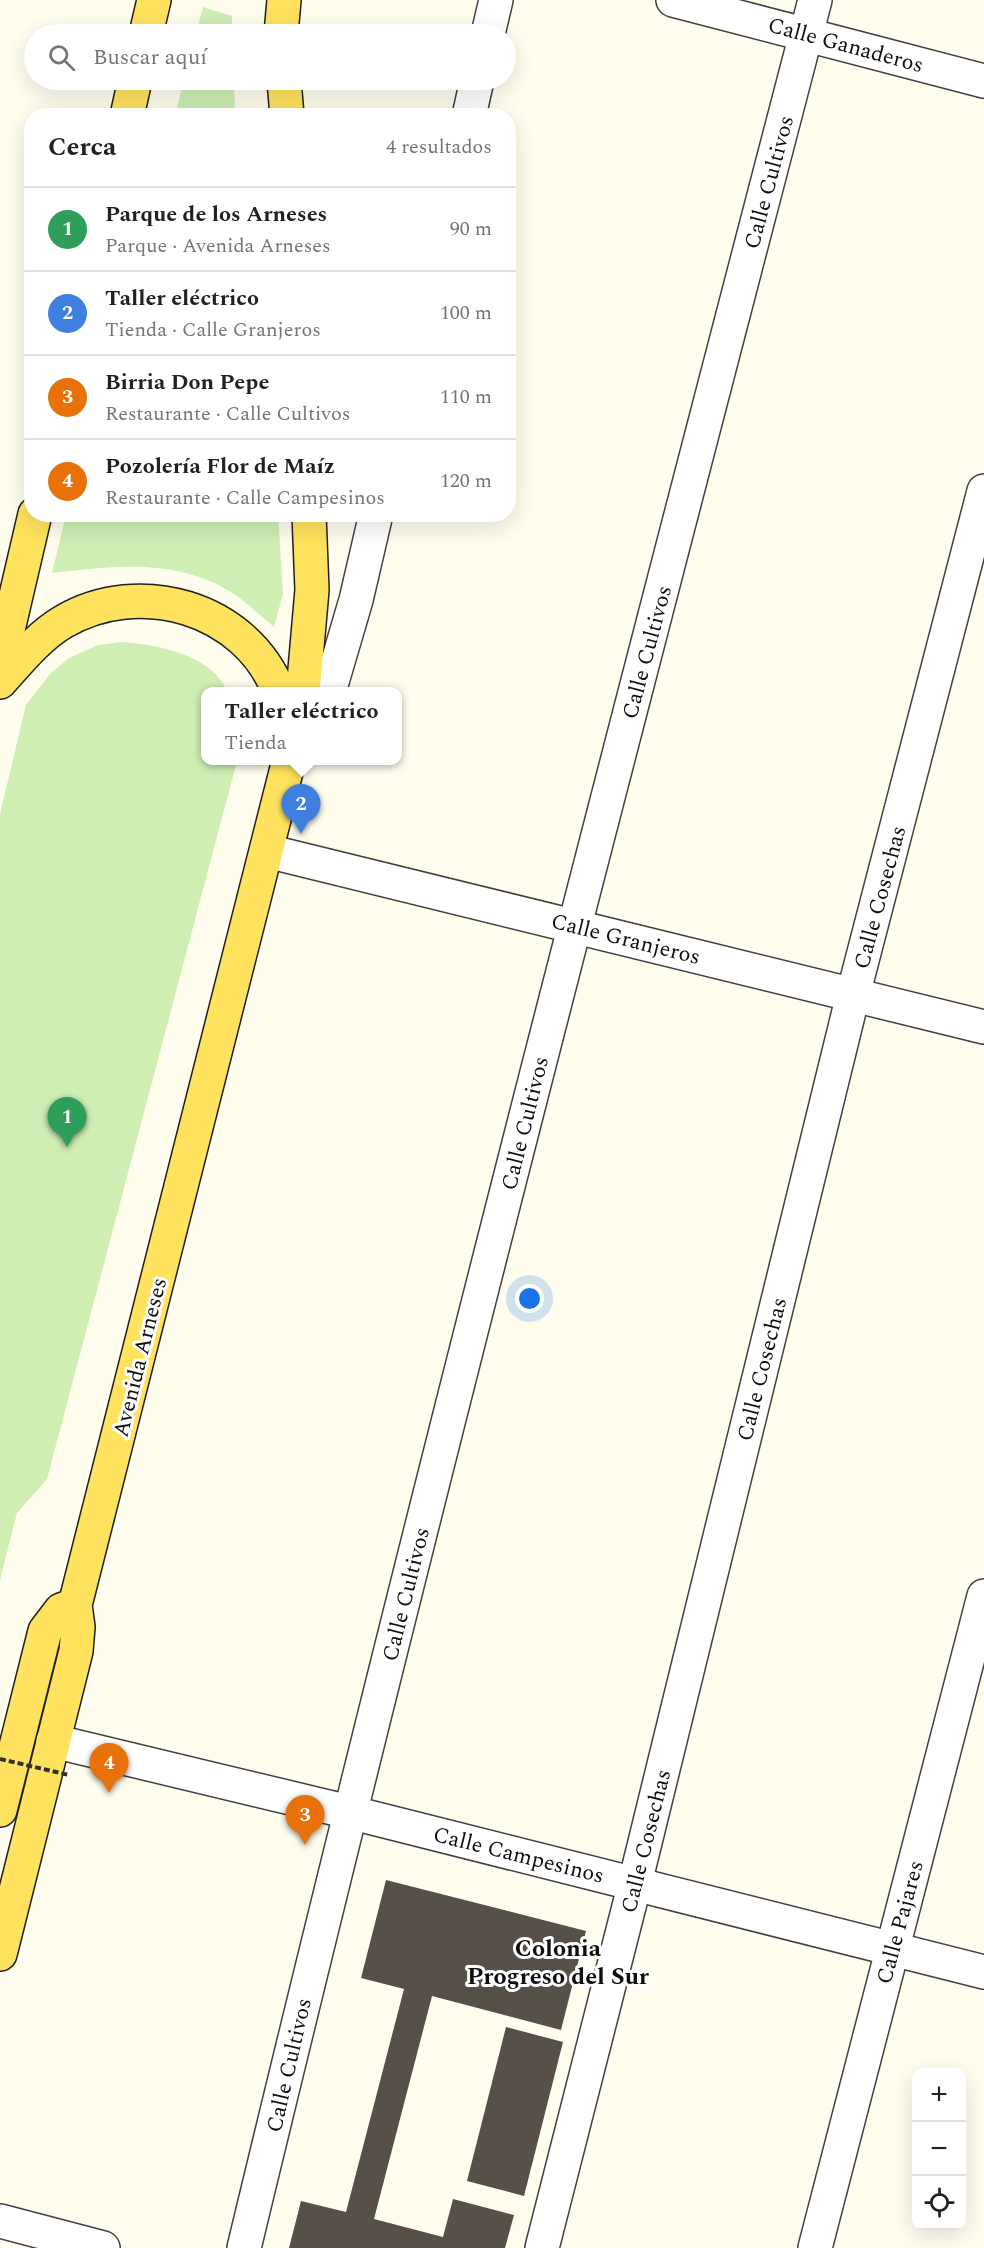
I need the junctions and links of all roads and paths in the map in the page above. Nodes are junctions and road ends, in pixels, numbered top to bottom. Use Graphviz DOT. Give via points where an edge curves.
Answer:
graph roads {
  1 [pos="154,0"];
  2 [pos="284,0"];
  3 [pos="496,0"];
  4 [pos="673,0"];
  5 [pos="815,0"];
  6 [pos="148,24"];
  7 [pos="282,24"];
  8 [pos="490,24"];
  9 [pos="807,34"];
  10 [pos="984,81"];
  11 [pos="133,90"];
  12 [pos="285,90"];
  13 [pos="475,90"];
  14 [pos="129,108"];
  15 [pos="286,108"];
  16 [pos="471,108"];
  17 [pos="984,491"];
  18 [pos="33,522"];
  19 [pos="309,522"];
  20 [pos="374,522"];
  21 [pos="0,664"];
  22 [pos="0,681"];
  23 [pos="276,687"];
  24 [pos="303,687"];
  25 [pos="330,687"];
  26 [pos="288,765"];
  27 [pos="267,851"];
  28 [pos="575,925"];
  29 [pos="853,995"];
  30 [pos="984,1028"];
  31 [pos="984,1596"];
  32 [pos="75,1605"];
  33 [pos="53,1741"];
  34 [pos="0,1759"];
  35 [pos="69,1775"];
  36 [pos="0,1810"];
  37 [pos="349,1812"];
  38 [pos="635,1883"];
  39 [pos="892,1949"];
  40 [pos="0,1954"];
  41 [pos="984,1972"];
  42 [pos="0,2221"];
  43 [pos="103,2248"];
  44 [pos="244,2248"];
  45 [pos="542,2248"];
  46 [pos="815,2248"];
  1 -- 6 [label="main road"];
  2 -- 7 [label="main road"];
  3 -- 8 [label="street"];
  4 -- 9 [label="street, Calle Ganaderos"];
  5 -- 9 [label="street, Calle Cultivos"];
  9 -- 10 [label="street, Calle Ganaderos"];
  9 -- 28 [label="street, Calle Cultivos"];
  11 -- 14 [label="main road"];
  12 -- 15 [label="main road"];
  13 -- 16 [label="street"];
  17 -- 29 [label="street, Calle Cosechas"];
  18 -- 21 [label="main road"];
  19 -- 24 [label="main road" via="312,590"];
  20 -- 25 [label="street"];
  22 -- 23 [label="main road" via="62,622 86,610 139,600 191,608 216,620 257,654"];
  26 -- 27 [label="main road, Avenida Arneses"];
  27 -- 28 [label="street, Calle Granjeros"];
  27 -- 32 [label="main road, Avenida Arneses"];
  28 -- 29 [label="street, Calle Granjeros"];
  28 -- 37 [label="street, Calle Cultivos"];
  29 -- 30 [label="street, Calle Granjeros"];
  29 -- 38 [label="street, Calle Cosechas"];
  31 -- 39 [label="street, Calle Pajares"];
  32 -- 33 [label="main road, Avenida Arneses" via="76,1650"];
  32 -- 36 [label="main road" via="61,1610 45,1631"];
  33 -- 37 [label="street, Calle Campesinos"];
  33 -- 40 [label="main road, Avenida Arneses"];
  34 -- 35 [label="path, bridge"];
  37 -- 38 [label="street, Calle Campesinos"];
  37 -- 44 [label="street, Calle Cultivos"];
  38 -- 39 [label="street, Calle Campesinos"];
  38 -- 45 [label="street, Calle Cosechas"];
  39 -- 41 [label="street, Calle Campesinos"];
  39 -- 46 [label="street, Calle Pajares"];
  42 -- 43 [label="street"];
}
